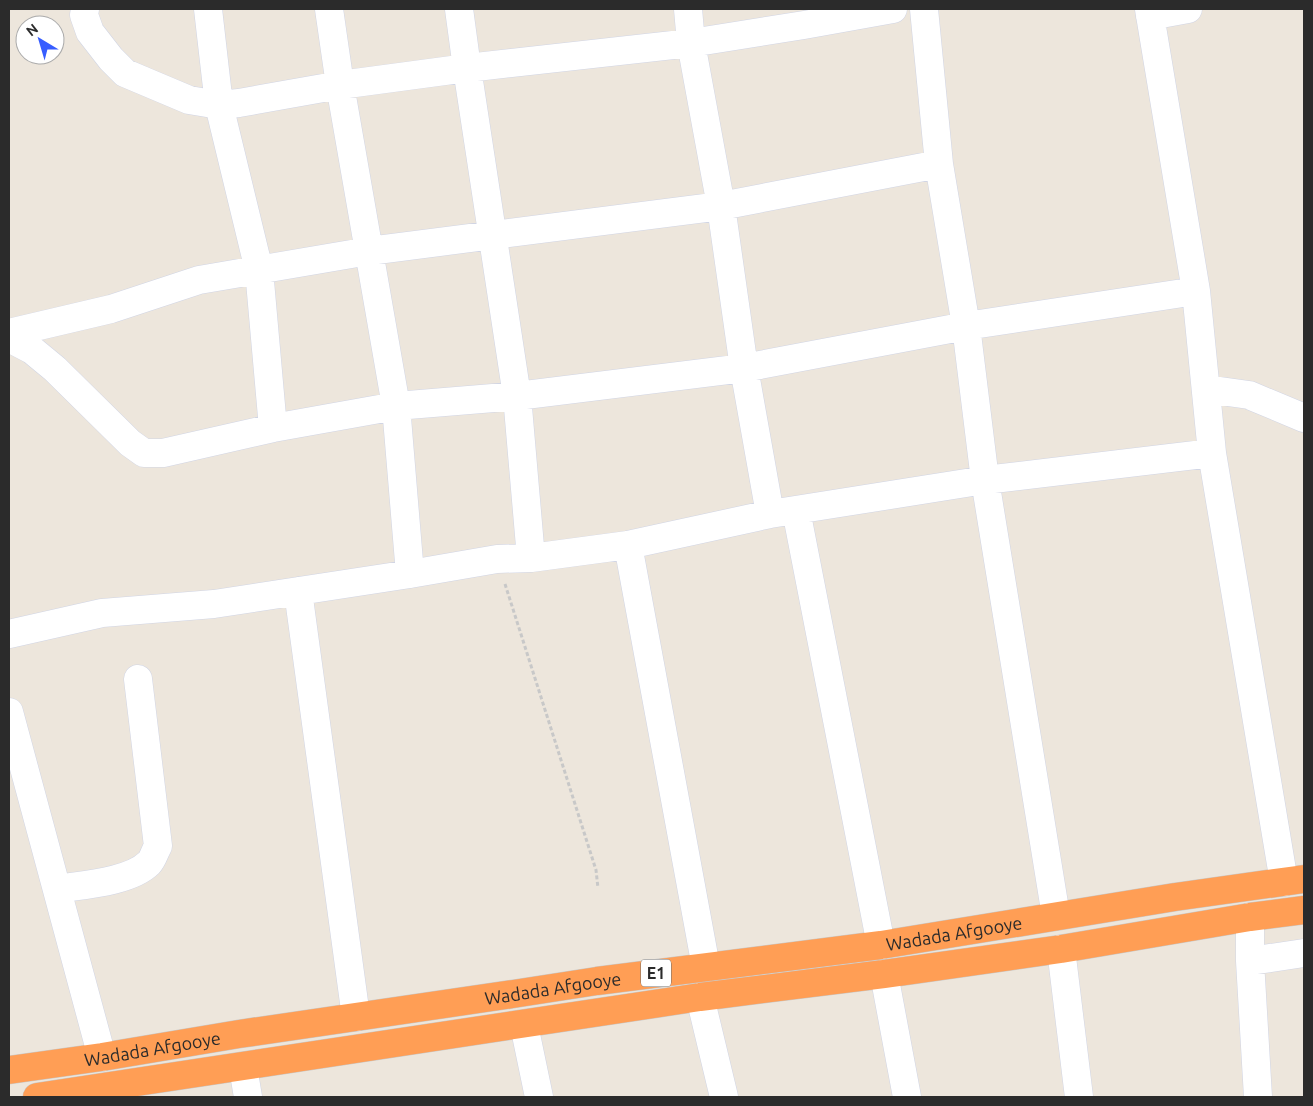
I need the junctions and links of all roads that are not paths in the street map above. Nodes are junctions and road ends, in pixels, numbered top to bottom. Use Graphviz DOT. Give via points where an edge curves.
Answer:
graph roads {
  1 [pos="85,9"];
  2 [pos="208,9"];
  3 [pos="329,9"];
  4 [pos="459,9"];
  5 [pos="688,9"];
  6 [pos="893,9"];
  7 [pos="924,9"];
  8 [pos="1188,9"];
  9 [pos="1150,12"];
  10 [pos="691,43"];
  11 [pos="467,68"];
  12 [pos="340,85"];
  13 [pos="219,105"];
  14 [pos="939,164"];
  15 [pos="721,206"];
  16 [pos="492,236"];
  17 [pos="369,251"];
  18 [pos="259,270"];
  19 [pos="1196,290"];
  20 [pos="966,326"];
  21 [pos="9,333"];
  22 [pos="9,338"];
  23 [pos="744,368"];
  24 [pos="1206,389"];
  25 [pos="518,396"];
  26 [pos="396,406"];
  27 [pos="1304,418"];
  28 [pos="274,428"];
  29 [pos="1212,453"];
  30 [pos="985,480"];
  31 [pos="796,510"];
  32 [pos="770,514"];
  33 [pos="628,545"];
  34 [pos="531,558"];
  35 [pos="410,574"];
  36 [pos="298,591"];
  37 [pos="9,634"];
  38 [pos="138,679"];
  39 [pos="10,724"];
  40 [pos="1294,881"];
  41 [pos="57,889"];
  42 [pos="1304,910"];
  43 [pos="1056,916"];
  44 [pos="1250,917"];
  45 [pos="881,945"];
  46 [pos="1062,949"];
  47 [pos="1304,953"];
  48 [pos="1250,961"];
  49 [pos="706,967"];
  50 [pos="884,974"];
  51 [pos="700,998"];
  52 [pos="356,1017"];
  53 [pos="524,1025"];
  54 [pos="102,1057"];
  55 [pos="243,1067"];
  56 [pos="9,1070"];
  57 [pos="65,1095"];
  58 [pos="37,1097"];
  59 [pos="248,1097"];
  60 [pos="539,1097"];
  61 [pos="724,1097"];
  62 [pos="907,1097"];
  63 [pos="1080,1097"];
  64 [pos="1258,1097"];
  1 -- 13 [label="street" via="90,32 125,73 189,100"];
  2 -- 13 [label="street"];
  3 -- 12 [label="street"];
  4 -- 11 [label="street"];
  5 -- 10 [label="street"];
  6 -- 10 [label="street"];
  7 -- 14 [label="street"];
  8 -- 9 [label="street"];
  9 -- 19 [label="street"];
  10 -- 11 [label="street"];
  10 -- 15 [label="street"];
  11 -- 12 [label="street"];
  11 -- 16 [label="street"];
  12 -- 13 [label="street"];
  12 -- 17 [label="street"];
  13 -- 18 [label="street"];
  14 -- 15 [label="street"];
  14 -- 20 [label="street"];
  15 -- 16 [label="street"];
  15 -- 23 [label="street"];
  16 -- 17 [label="street"];
  16 -- 25 [label="street"];
  17 -- 18 [label="street"];
  17 -- 26 [label="street"];
  18 -- 21 [label="street" via="198,280 111,309"];
  18 -- 28 [label="street"];
  19 -- 20 [label="street"];
  19 -- 24 [label="street"];
  20 -- 23 [label="street"];
  20 -- 30 [label="street"];
  22 -- 28 [label="street" via="32,350 55,369 130,444 144,453 163,453"];
  23 -- 25 [label="street"];
  23 -- 32 [label="street"];
  24 -- 27 [label="street" via="1249,395"];
  24 -- 29 [label="street"];
  25 -- 26 [label="street"];
  25 -- 34 [label="street"];
  26 -- 28 [label="street"];
  26 -- 35 [label="street"];
  29 -- 30 [label="street"];
  29 -- 40 [label="street"];
  30 -- 31 [label="street"];
  30 -- 43 [label="street"];
  31 -- 32 [label="street"];
  31 -- 45 [label="street"];
  32 -- 33 [label="street"];
  33 -- 34 [label="street"];
  33 -- 49 [label="street"];
  34 -- 35 [label="street" via="497,559"];
  35 -- 36 [label="street"];
  36 -- 37 [label="street" via="214,604 102,613"];
  36 -- 52 [label="street"];
  38 -- 41 [label="street" via="158,846 149,863 131,875"];
  39 -- 41 [label="street"];
  40 -- 43 [label="highway, Wadada Afgooye / E1"];
  41 -- 54 [label="street"];
  42 -- 44 [label="highway, Wadada Afgooye / E1"];
  43 -- 45 [label="highway, Wadada Afgooye / E1"];
  44 -- 46 [label="highway, Wadada Afgooye / E1"];
  44 -- 48 [label="street"];
  45 -- 49 [label="highway, Wadada Afgooye / E1"];
  46 -- 50 [label="highway, Wadada Afgooye / E1"];
  46 -- 63 [label="street"];
  47 -- 48 [label="street"];
  48 -- 64 [label="street"];
  49 -- 52 [label="highway, Wadada Afgooye / E1"];
  50 -- 51 [label="highway, Wadada Afgooye / E1"];
  50 -- 62 [label="street"];
  51 -- 53 [label="highway, Wadada Afgooye / E1"];
  51 -- 61 [label="street"];
  52 -- 54 [label="highway, Wadada Afgooye / E1"];
  53 -- 55 [label="highway, Wadada Afgooye / E1"];
  53 -- 60 [label="street"];
  54 -- 56 [label="highway, Wadada Afgooye / E1"];
  55 -- 57 [label="highway, Wadada Afgooye / E1"];
  55 -- 59 [label="street"];
  57 -- 58 [label="highway, Wadada Afgooye / E1"];
}
